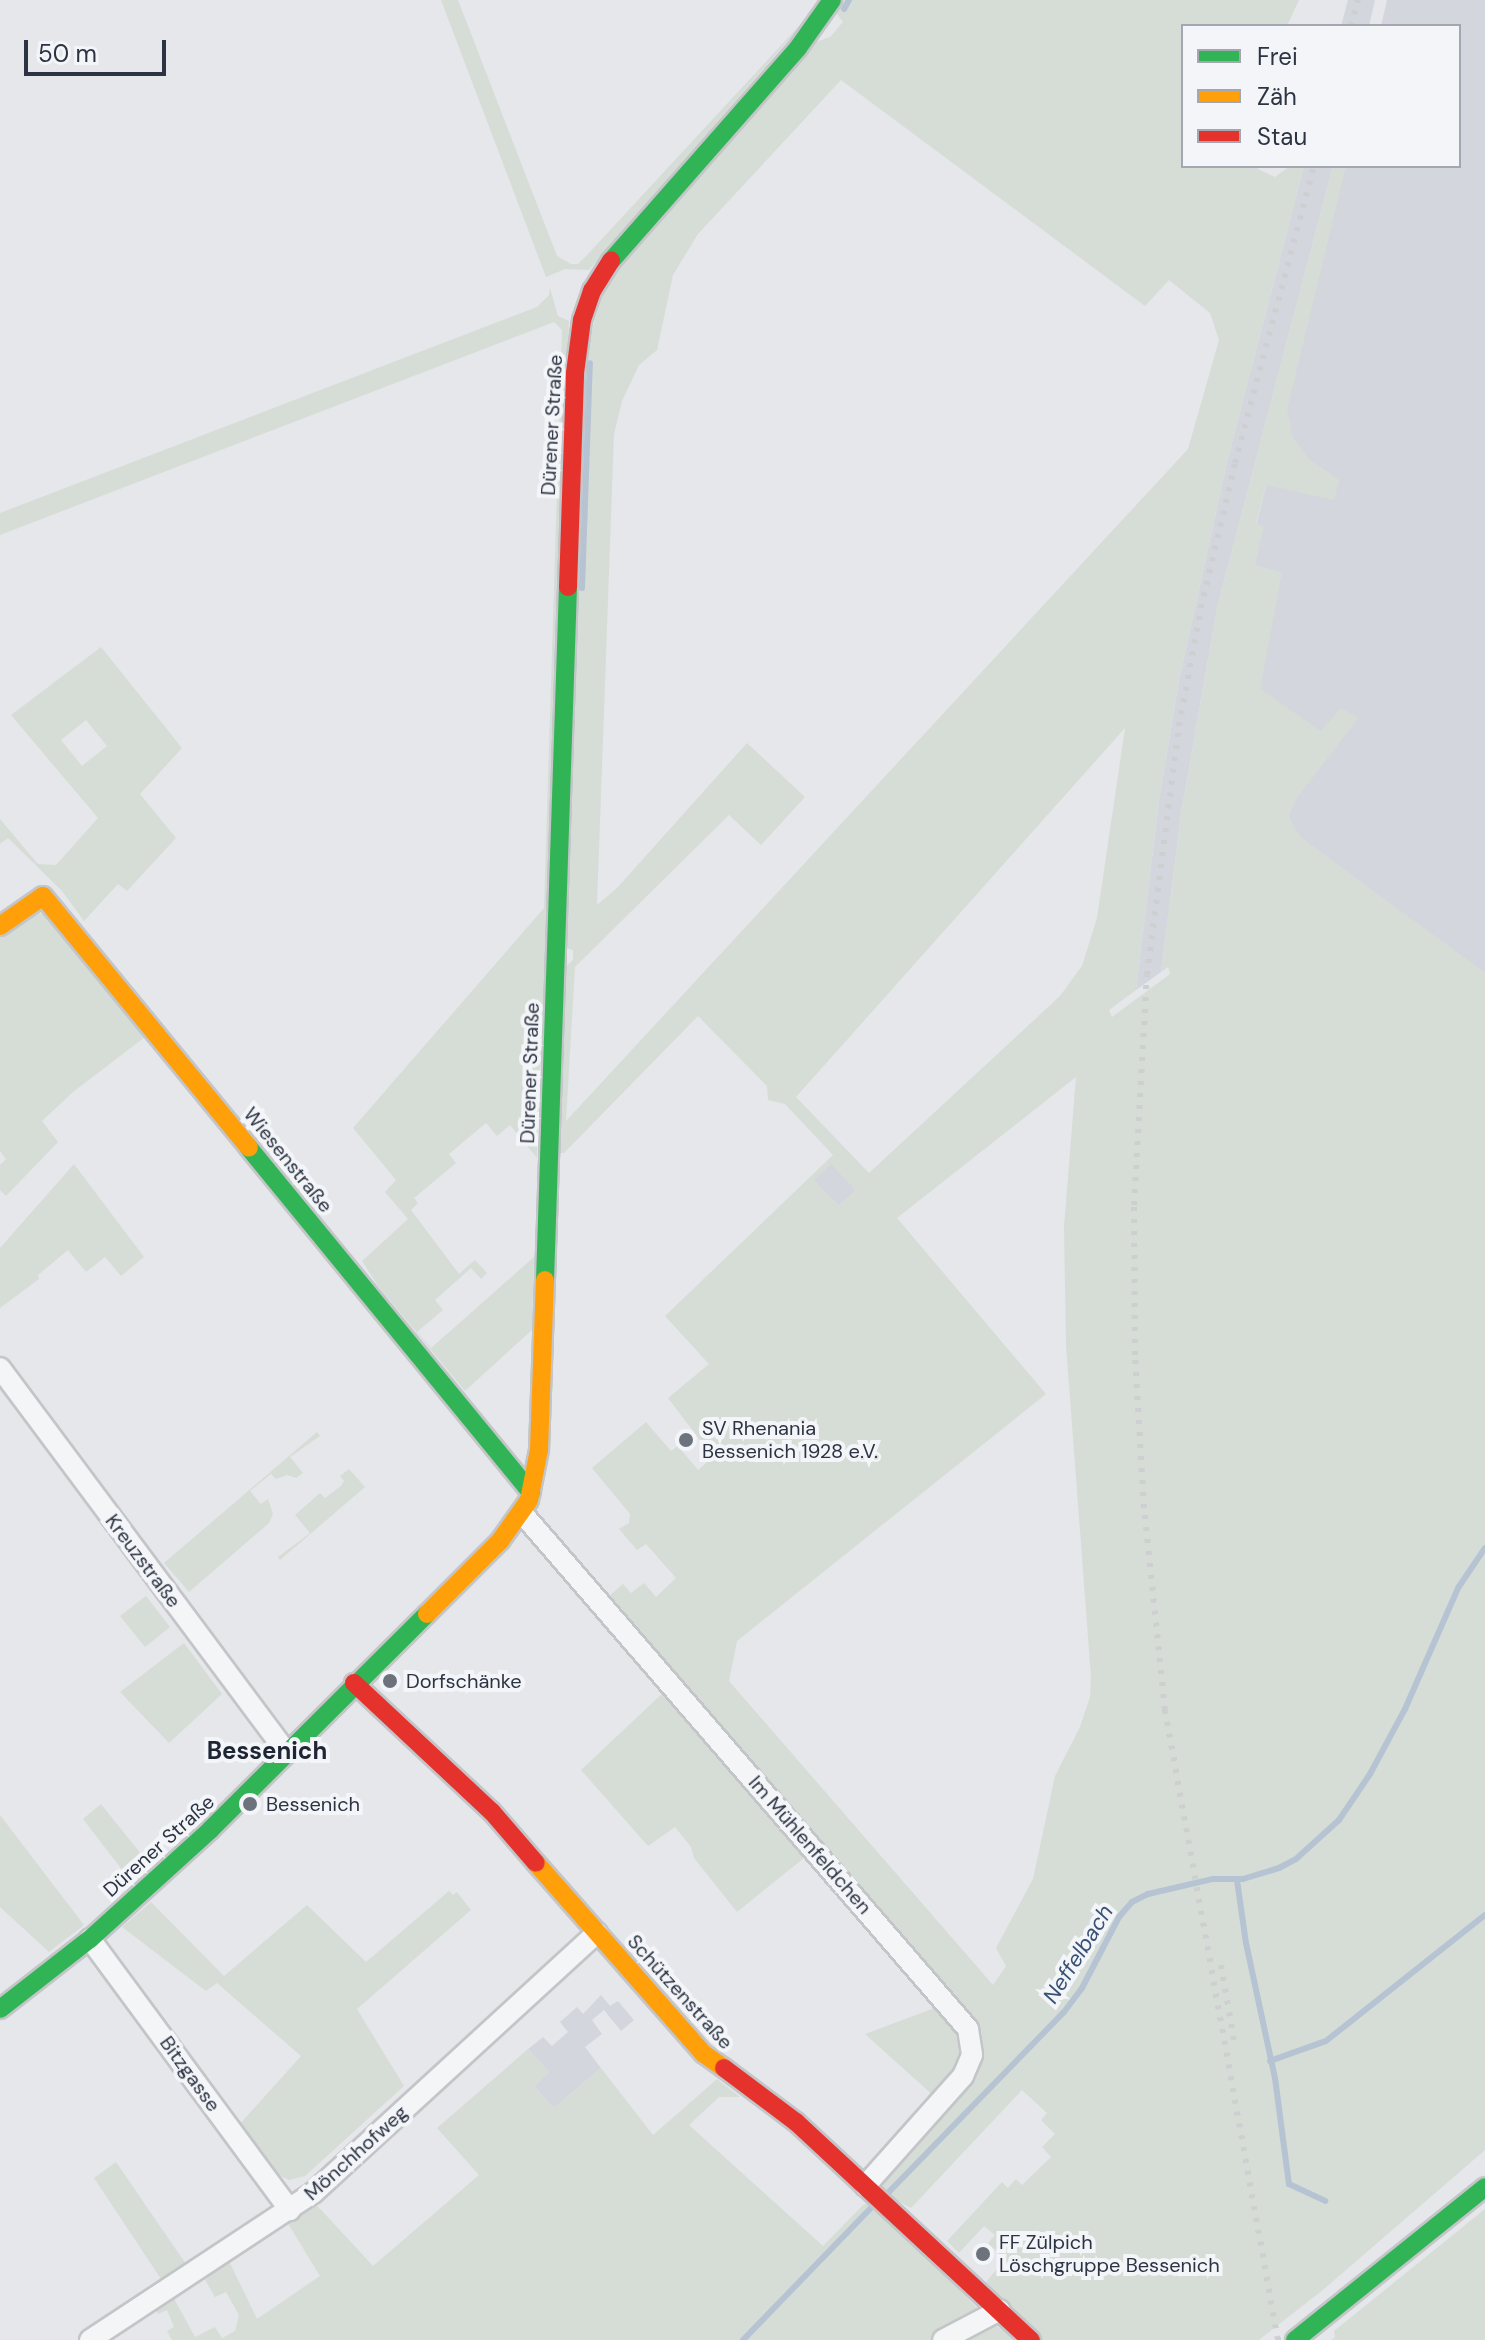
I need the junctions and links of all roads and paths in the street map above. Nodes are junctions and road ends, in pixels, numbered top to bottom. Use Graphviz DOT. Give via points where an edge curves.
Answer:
graph roads {
  1 [pos="832,0"];
  2 [pos="0,926"];
  3 [pos="0,1368"];
  4 [pos="531,1492"];
  5 [pos="522,1513"];
  6 [pos="354,1683"];
  7 [pos="287,1753"];
  8 [pos="597,1933"];
  9 [pos="90,1939"];
  10 [pos="0,2009"];
  11 [pos="1485,2187"];
  12 [pos="876,2196"];
  13 [pos="290,2210"];
  14 [pos="1000,2310"];
  15 [pos="90,2340"];
  16 [pos="943,2340"];
  17 [pos="1031,2340"];
  18 [pos="1295,2340"];
  1 -- 4 [label="street, Dürener Straße" via="798,48 619,248 592,291 582,320 574,389 539,1450"];
  2 -- 4 [label="street, Wiesenstraße" via="43,896"];
  3 -- 7 [label="street, Kreuzstraße"];
  4 -- 5 [label="street, Dürener Straße"];
  5 -- 6 [label="street, Dürener Straße" via="500,1541"];
  5 -- 12 [label="street, Im Mühlenfeldchen" via="968,2029 972,2055 963,2076"];
  6 -- 7 [label="street, Dürener Straße"];
  6 -- 8 [label="street, Schützenstraße" via="473,1791"];
  7 -- 9 [label="street, Dürener Straße"];
  8 -- 12 [label="street, Schützenstraße" via="704,2054 796,2122"];
  8 -- 13 [label="street, Mönchhofweg"];
  9 -- 10 [label="street, Dürener Straße"];
  9 -- 13 [label="street, Bitzgasse"];
  11 -- 18 [label="street"];
  12 -- 14 [label="street, Schützenstraße"];
  13 -- 15 [label="street, Mönchhofweg"];
  14 -- 16 [label="street"];
  14 -- 17 [label="street, Schützenstraße"];
}
